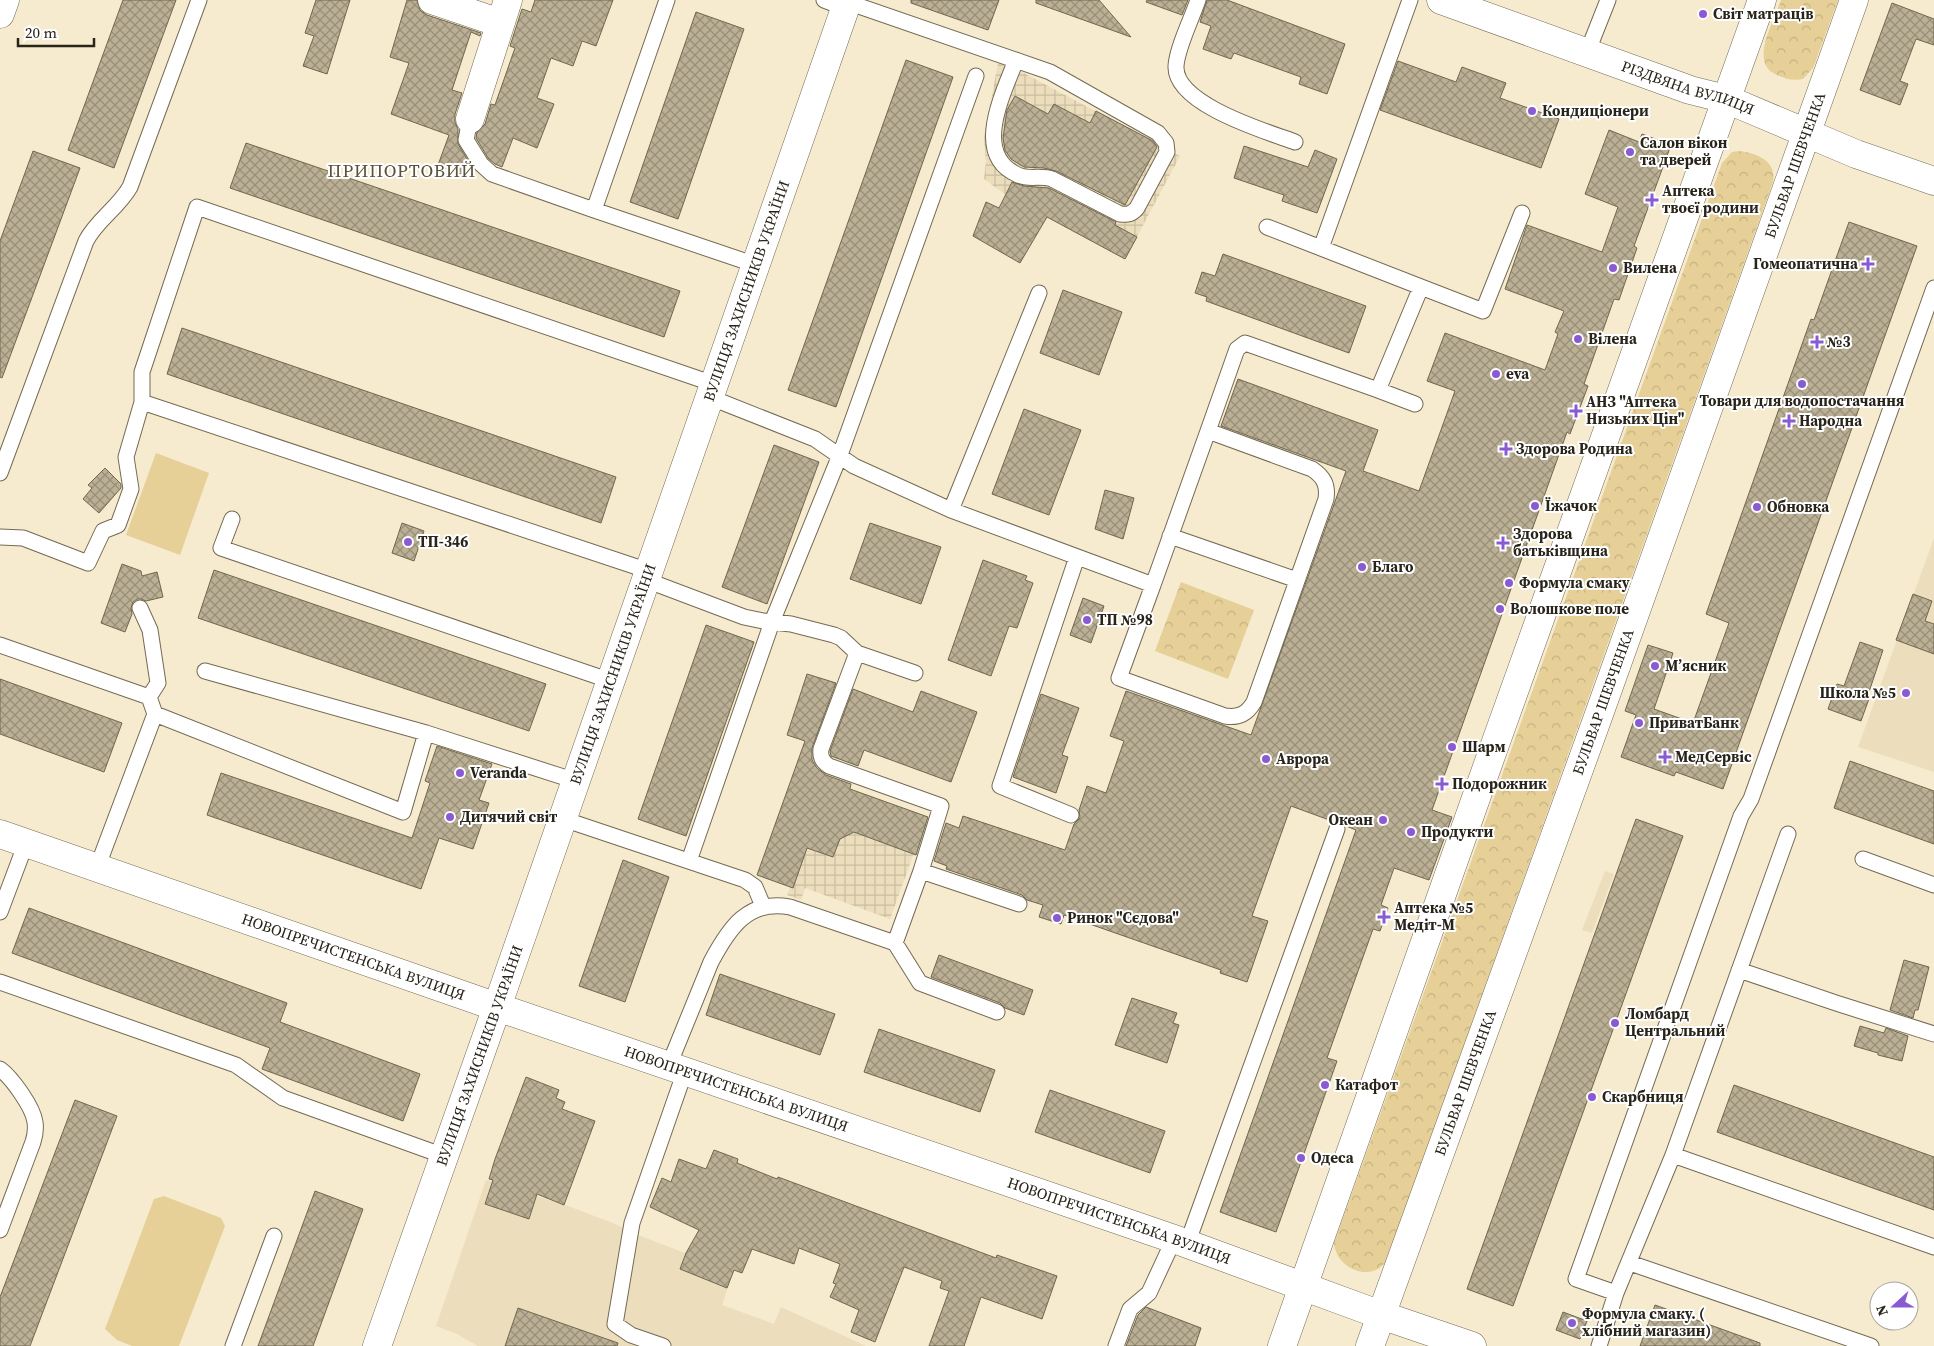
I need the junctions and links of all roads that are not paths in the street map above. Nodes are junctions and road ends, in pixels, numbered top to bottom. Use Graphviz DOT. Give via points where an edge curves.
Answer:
graph roads {
  1 [pos="5,0"];
  2 [pos="199,0"];
  3 [pos="432,0"];
  4 [pos="667,0"];
  5 [pos="1198,0"];
  6 [pos="1410,0"];
  7 [pos="1441,0"];
  8 [pos="1608,0"];
  9 [pos="1762,0"];
  10 [pos="1854,0"];
  11 [pos="841,2"];
  12 [pos="504,12"];
  13 [pos="0,14"];
  14 [pos="1587,53"];
  15 [pos="1016,60"];
  16 [pos="976,76"];
  17 [pos="1726,99"];
  18 [pos="470,120"];
  19 [pos="1806,133"];
  20 [pos="1294,142"];
  21 [pos="1934,181"];
  22 [pos="594,210"];
  23 [pos="1522,213"];
  24 [pos="1267,228"];
  25 [pos="1321,248"];
  26 [pos="756,265"];
  27 [pos="1421,287"];
  28 [pos="1934,288"];
  29 [pos="1039,293"];
  30 [pos="1378,390"];
  31 [pos="712,391"];
  32 [pos="142,402"];
  33 [pos="1415,404"];
  34 [pos="1208,431"];
  35 [pos="840,455"];
  36 [pos="0,473"];
  37 [pos="951,510"];
  38 [pos="232,519"];
  39 [pos="1170,536"];
  40 [pos="0,538"];
  41 [pos="1076,557"];
  42 [pos="648,576"];
  43 [pos="1297,580"];
  44 [pos="1153,585"];
  45 [pos="140,608"];
  46 [pos="772,622"];
  47 [pos="0,645"];
  48 [pos="857,653"];
  49 [pos="205,671"];
  50 [pos="915,674"];
  51 [pos="611,680"];
  52 [pos="149,697"];
  53 [pos="155,714"];
  54 [pos="426,733"];
  55 [pos="576,781"];
  56 [pos="1071,815"];
  57 [pos="562,819"];
  58 [pos="1337,829"];
  59 [pos="0,834"];
  60 [pos="1788,834"];
  61 [pos="26,843"];
  62 [pos="1863,859"];
  63 [pos="689,861"];
  64 [pos="97,868"];
  65 [pos="921,872"];
  66 [pos="1934,885"];
  67 [pos="1018,904"];
  68 [pos="763,906"];
  69 [pos="0,912"];
  70 [pos="895,944"];
  71 [pos="1739,970"];
  72 [pos="0,982"];
  73 [pos="497,1007"];
  74 [pos="997,1012"];
  75 [pos="1934,1034"];
  76 [pos="677,1068"];
  77 [pos="1,1070"];
  78 [pos="1673,1155"];
  79 [pos="444,1156"];
  80 [pos="0,1230"];
  81 [pos="274,1236"];
  82 [pos="1181,1242"];
  83 [pos="1934,1247"];
  84 [pos="1630,1262"];
  85 [pos="1303,1286"];
  86 [pos="1616,1293"];
  87 [pos="1381,1315"];
  88 [pos="233,1346"];
  89 [pos="377,1346"];
  90 [pos="663,1346"];
  91 [pos="1116,1346"];
  92 [pos="1282,1346"];
  93 [pos="1370,1346"];
  94 [pos="1472,1346"];
  95 [pos="1599,1346"];
  96 [pos="1871,1346"];
  1 -- 13 [label="street"];
  2 -- 36 [label="lane" via="130,187 86,241"];
  3 -- 12 [label="street"];
  4 -- 22 [label="lane"];
  5 -- 20 [label="lane" via="1176,68 1184,89 1234,119"];
  6 -- 25 [label="lane"];
  7 -- 14 [label="street, РІЗДВЯНА ВУЛИЦЯ"];
  8 -- 14 [label="lane"];
  9 -- 17 [label="street"];
  10 -- 19 [label="street, БУЛЬВАР ШЕВЧЕНКА"];
  11 -- 15 [label="lane"];
  11 -- 26 [label="street, ВУЛИЦЯ ЗАХИСНИКІВ УКРАЇНИ"];
  12 -- 18 [label="street"];
  14 -- 17 [label="street, РІЗДВЯНА ВУЛИЦЯ" via="1690,90"];
  15 -- 15 [label="lane" via="1050,72 1163,137 1167,148 1165,157 1133,213 1120,214 1052,179 1021,177 1007,168 999,157 992,130"];
  16 -- 35 [label="lane"];
  17 -- 19 [label="street, РІЗДВЯНА ВУЛИЦЯ"];
  17 -- 85 [label="street"];
  18 -- 22 [label="lane" via="466,140 481,164 492,174"];
  19 -- 21 [label="street, РІЗДВЯНА ВУЛИЦЯ"];
  19 -- 87 [label="street, БУЛЬВАР ШЕВЧЕНКА"];
  22 -- 26 [label="lane"];
  23 -- 27 [label="lane" via="1483,311"];
  24 -- 25 [label="lane"];
  25 -- 27 [label="lane"];
  26 -- 31 [label="street, ВУЛИЦЯ ЗАХИСНИКІВ УКРАЇНИ"];
  27 -- 30 [label="lane"];
  28 -- 86 [label="lane" via="1576,1279"];
  29 -- 37 [label="lane"];
  30 -- 33 [label="lane"];
  30 -- 34 [label="lane" via="1245,343 1237,349"];
  31 -- 32 [label="lane" via="197,207 142,372"];
  31 -- 35 [label="lane" via="815,439"];
  31 -- 42 [label="street, ВУЛИЦЯ ЗАХИСНИКІВ УКРАЇНИ"];
  32 -- 40 [label="lane" via="126,457 131,490 118,525 103,531 88,563 23,538"];
  32 -- 42 [label="lane"];
  34 -- 39 [label="lane"];
  34 -- 43 [label="lane" via="1312,470 1325,482 1328,490 1326,499"];
  35 -- 37 [label="lane" via="861,470"];
  35 -- 46 [label="lane"];
  37 -- 41 [label="lane"];
  38 -- 51 [label="lane" via="220,548"];
  39 -- 43 [label="lane"];
  39 -- 44 [label="lane"];
  41 -- 44 [label="lane"];
  41 -- 56 [label="lane" via="1000,786"];
  42 -- 46 [label="lane" via="744,617"];
  42 -- 51 [label="street, ВУЛИЦЯ ЗАХИСНИКІВ УКРАЇНИ"];
  43 -- 44 [label="lane" via="1254,702 1249,710 1234,717 1119,678"];
  45 -- 52 [label="lane" via="150,630 158,683"];
  46 -- 48 [label="lane" via="834,635"];
  46 -- 63 [label="lane"];
  47 -- 52 [label="lane"];
  48 -- 50 [label="lane"];
  48 -- 65 [label="lane" via="820,755 829,766 941,806"];
  49 -- 54 [label="lane"];
  51 -- 55 [label="street, ВУЛИЦЯ ЗАХИСНИКІВ УКРАЇНИ"];
  52 -- 53 [label="lane"];
  53 -- 54 [label="lane" via="403,812"];
  53 -- 64 [label="lane"];
  54 -- 55 [label="lane"];
  55 -- 57 [label="street, ВУЛИЦЯ ЗАХИСНИКІВ УКРАЇНИ"];
  57 -- 63 [label="lane"];
  57 -- 73 [label="street, ВУЛИЦЯ ЗАХИСНИКІВ УКРАЇНИ"];
  58 -- 82 [label="lane"];
  59 -- 61 [label="street, НОВОПРЕЧИСТЕНСЬКА ВУЛИЦЯ"];
  60 -- 71 [label="lane"];
  61 -- 64 [label="street, НОВОПРЕЧИСТЕНСЬКА ВУЛИЦЯ"];
  61 -- 69 [label="lane"];
  62 -- 66 [label="lane"];
  63 -- 68 [label="lane" via="751,883"];
  64 -- 73 [label="street, НОВОПРЕЧИСТЕНСЬКА ВУЛИЦЯ"];
  65 -- 67 [label="lane"];
  65 -- 70 [label="lane"];
  68 -- 70 [label="lane" via="790,907"];
  68 -- 76 [label="lane" via="740,920 711,962"];
  70 -- 74 [label="lane" via="920,983"];
  71 -- 75 [label="lane"];
  71 -- 78 [label="lane"];
  72 -- 79 [label="lane" via="236,1065 283,1098"];
  73 -- 76 [label="street, НОВОПРЕЧИСТЕНСЬКА ВУЛИЦЯ"];
  73 -- 79 [label="street, ВУЛИЦЯ ЗАХИСНИКІВ УКРАЇНИ"];
  76 -- 82 [label="street, НОВОПРЕЧИСТЕНСЬКА ВУЛИЦЯ"];
  76 -- 90 [label="lane" via="632,1223 615,1324 631,1335"];
  77 -- 80 [label="lane" via="30,1108 36,1128 34,1142"];
  78 -- 83 [label="lane"];
  78 -- 84 [label="lane"];
  79 -- 89 [label="street, ВУЛИЦЯ ЗАХИСНИКІВ УКРАЇНИ"];
  81 -- 88 [label="lane"];
  82 -- 85 [label="street, НОВОПРЕЧИСТЕНСЬКА ВУЛИЦЯ"];
  82 -- 91 [label="lane" via="1151,1290 1130,1309"];
  84 -- 86 [label="lane"];
  84 -- 96 [label="lane"];
  85 -- 87 [label="street, НОВОПРЕЧИСТЕНСЬКА ВУЛИЦЯ"];
  85 -- 92 [label="street"];
  86 -- 95 [label="lane"];
  87 -- 93 [label="street, БУЛЬВАР ШЕВЧЕНКА"];
  87 -- 94 [label="street, НОВОПРЕЧИСТЕНСЬКА ВУЛИЦЯ"];
}
